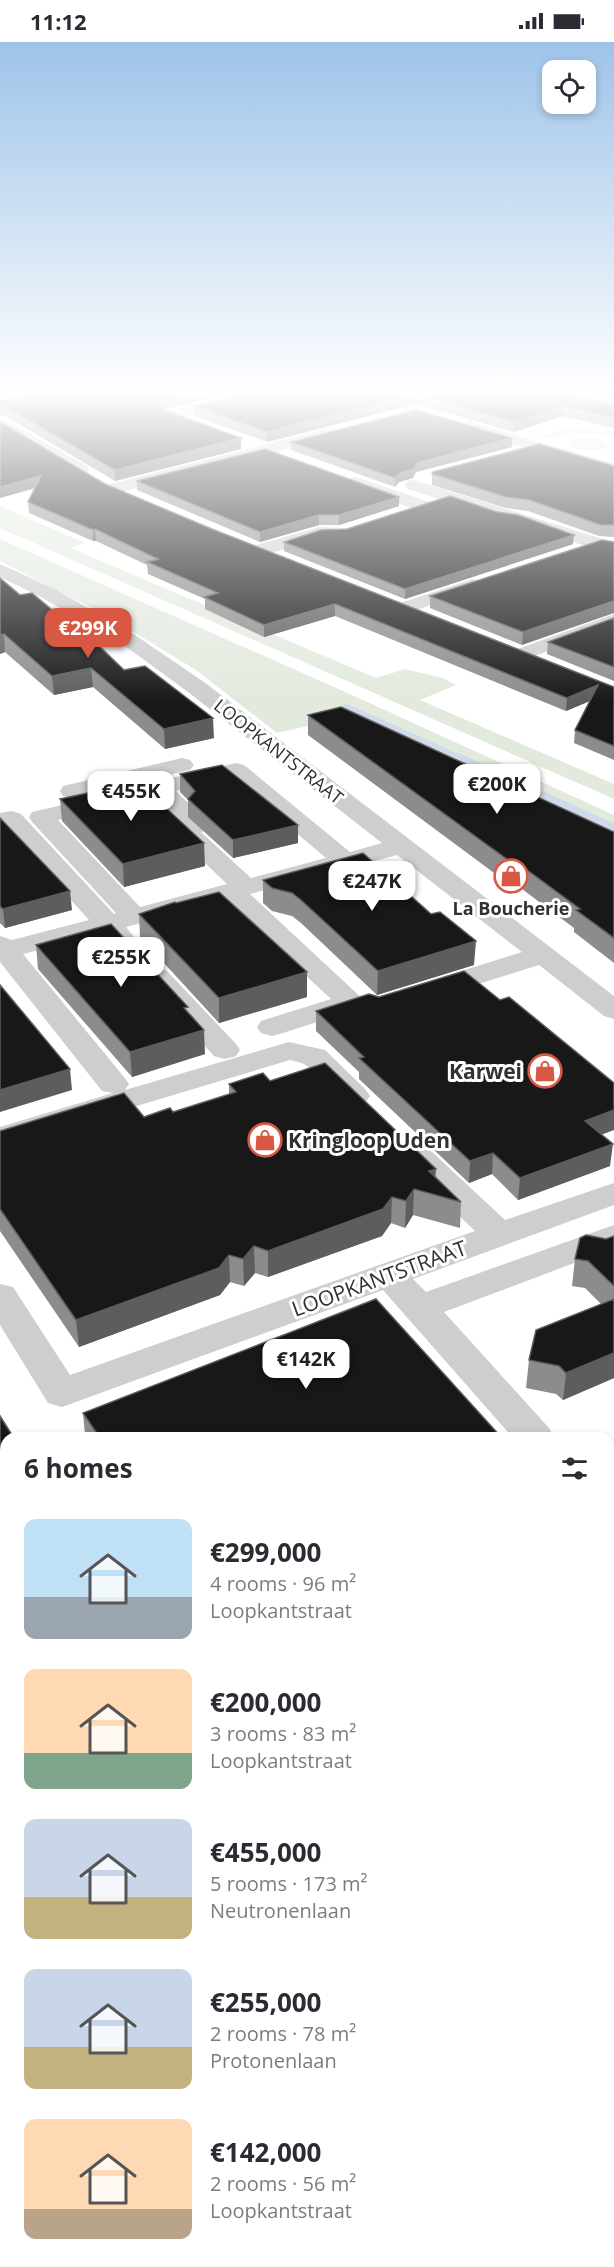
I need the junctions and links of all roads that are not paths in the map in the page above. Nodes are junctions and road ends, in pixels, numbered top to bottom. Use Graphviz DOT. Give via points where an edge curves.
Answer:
graph roads {
  1 [pos="126,495"];
  2 [pos="392,495"];
  3 [pos="441,495"];
  4 [pos="450,498"];
  5 [pos="144,503"];
  6 [pos="423,506"];
  7 [pos="394,516"];
  8 [pos="340,532"];
  9 [pos="239,542"];
  10 [pos="608,542"];
  11 [pos="259,550"];
  12 [pos="570,553"];
  13 [pos="290,563"];
  14 [pos="0,570"];
  15 [pos="494,578"];
  16 [pos="384,599"];
  17 [pos="404,608"];
  18 [pos="436,620"];
  19 [pos="614,620"];
  20 [pos="501,646"];
  21 [pos="522,654"];
  22 [pos="543,662"];
  23 [pos="270,744"];
  24 [pos="0,808"];
  25 [pos="0,821"];
  26 [pos="402,846"];
  27 [pos="345,861"];
  28 [pos="246,887"];
  29 [pos="134,916"];
  30 [pos="107,924"];
  31 [pos="2,949"];
  32 [pos="543,955"];
  33 [pos="400,999"];
  34 [pos="614,1010"];
  35 [pos="272,1027"];
  36 [pos="225,1050"];
  37 [pos="113,1084"];
  38 [pos="0,1137"];
  39 [pos="611,1199"];
  40 [pos="499,1234"];
  41 [pos="614,1236"];
  42 [pos="389,1274"];
  43 [pos="0,1296"];
  44 [pos="419,1308"];
  45 [pos="530,1432"];
  1 -- 5 [label="street"];
  2 -- 6 [label="street"];
  3 -- 4 [label="street"];
  4 -- 6 [label="street"];
  4 -- 10 [label="street"];
  6 -- 7 [label="street"];
  8 -- 11 [label="street" via="320,532"];
  9 -- 11 [label="street"];
  10 -- 12 [label="street"];
  11 -- 13 [label="street"];
  14 -- 23 [label="street, LOOPKANTSTRAAT" via="128,639"];
  15 -- 17 [label="street"];
  16 -- 17 [label="street"];
  17 -- 18 [label="street"];
  19 -- 21 [label="street"];
  20 -- 21 [label="street"];
  21 -- 22 [label="street"];
  23 -- 24 [label="street"];
  23 -- 26 [label="street, LOOPKANTSTRAAT"];
  25 -- 30 [label="street" via="12,819"];
  26 -- 27 [label="street"];
  26 -- 32 [label="street, LOOPKANTSTRAAT"];
  27 -- 28 [label="street"];
  27 -- 28 [label="street" via="236,770 158,788"];
  28 -- 29 [label="street"];
  28 -- 29 [label="street" via="145,793 40,817"];
  28 -- 35 [label="street" via="351,1002"];
  29 -- 30 [label="street"];
  30 -- 31 [label="street"];
  30 -- 36 [label="street"];
  31 -- 37 [label="street"];
  32 -- 33 [label="street"];
  32 -- 34 [label="street, LOOPKANTSTRAAT"];
  38 -- 40 [label="street, LOOPKANTSTRAAT" via="289,1051 314,1057"];
  39 -- 40 [label="street, LOOPKANTSTRAAT"];
  40 -- 42 [label="street, LOOPKANTSTRAAT"];
  41 -- 44 [label="street"];
  42 -- 43 [label="street, LOOPKANTSTRAAT" via="62,1393"];
  42 -- 44 [label="street"];
  44 -- 45 [label="street"];
}
